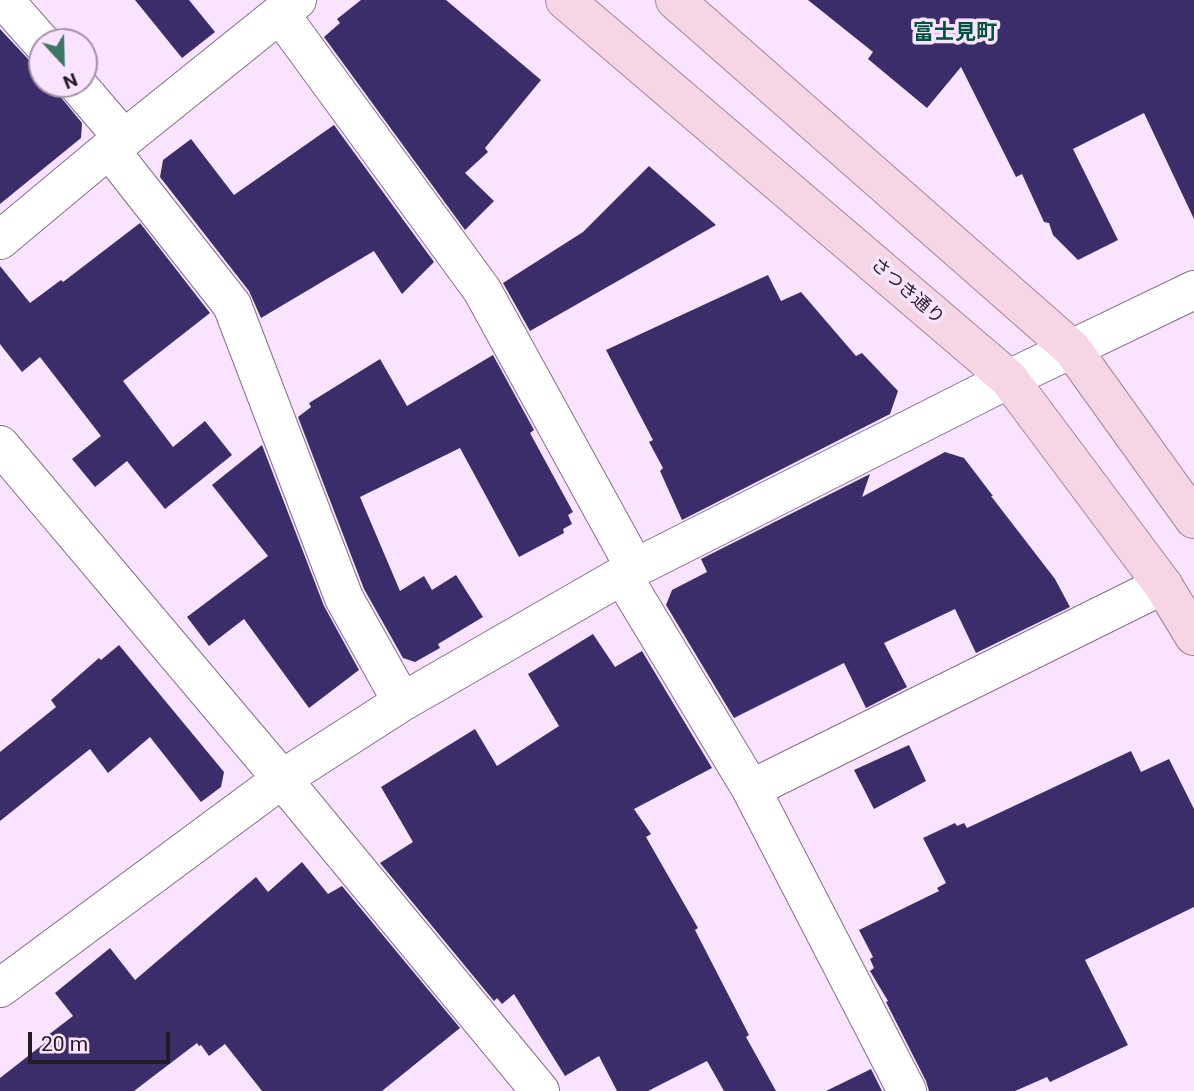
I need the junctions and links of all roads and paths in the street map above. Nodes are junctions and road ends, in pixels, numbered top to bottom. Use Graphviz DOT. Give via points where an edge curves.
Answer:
graph roads {
  1 [pos="4,0"];
  2 [pos="565,0"];
  3 [pos="675,0"];
  4 [pos="289,7"];
  5 [pos="29,28"];
  6 [pos="86,98"];
  7 [pos="117,144"];
  8 [pos="0,240"];
  9 [pos="1194,289"];
  10 [pos="1072,349"];
  11 [pos="1009,379"];
  12 [pos="0,444"];
  13 [pos="1194,519"];
  14 [pos="628,571"];
  15 [pos="1163,585"];
  16 [pos="1194,636"];
  17 [pos="402,702"];
  18 [pos="282,779"];
  19 [pos="751,789"];
  20 [pos="0,988"];
  21 [pos="540,1091"];
  22 [pos="907,1091"];
  1 -- 5 [label="street"];
  2 -- 11 [label="main road, さつき通り"];
  3 -- 10 [label="main road"];
  4 -- 7 [label="street"];
  4 -- 14 [label="street" via="482,290"];
  6 -- 7 [label="street"];
  7 -- 8 [label="street"];
  7 -- 17 [label="street" via="232,305 344,598"];
  9 -- 10 [label="street"];
  10 -- 11 [label="street"];
  10 -- 13 [label="main road"];
  11 -- 14 [label="street"];
  11 -- 15 [label="main road, さつき通り"];
  12 -- 18 [label="street"];
  14 -- 17 [label="street"];
  14 -- 19 [label="street"];
  15 -- 16 [label="main road, さつき通り"];
  15 -- 19 [label="street"];
  17 -- 18 [label="street"];
  18 -- 20 [label="street"];
  18 -- 21 [label="street"];
  19 -- 22 [label="street"];
}
